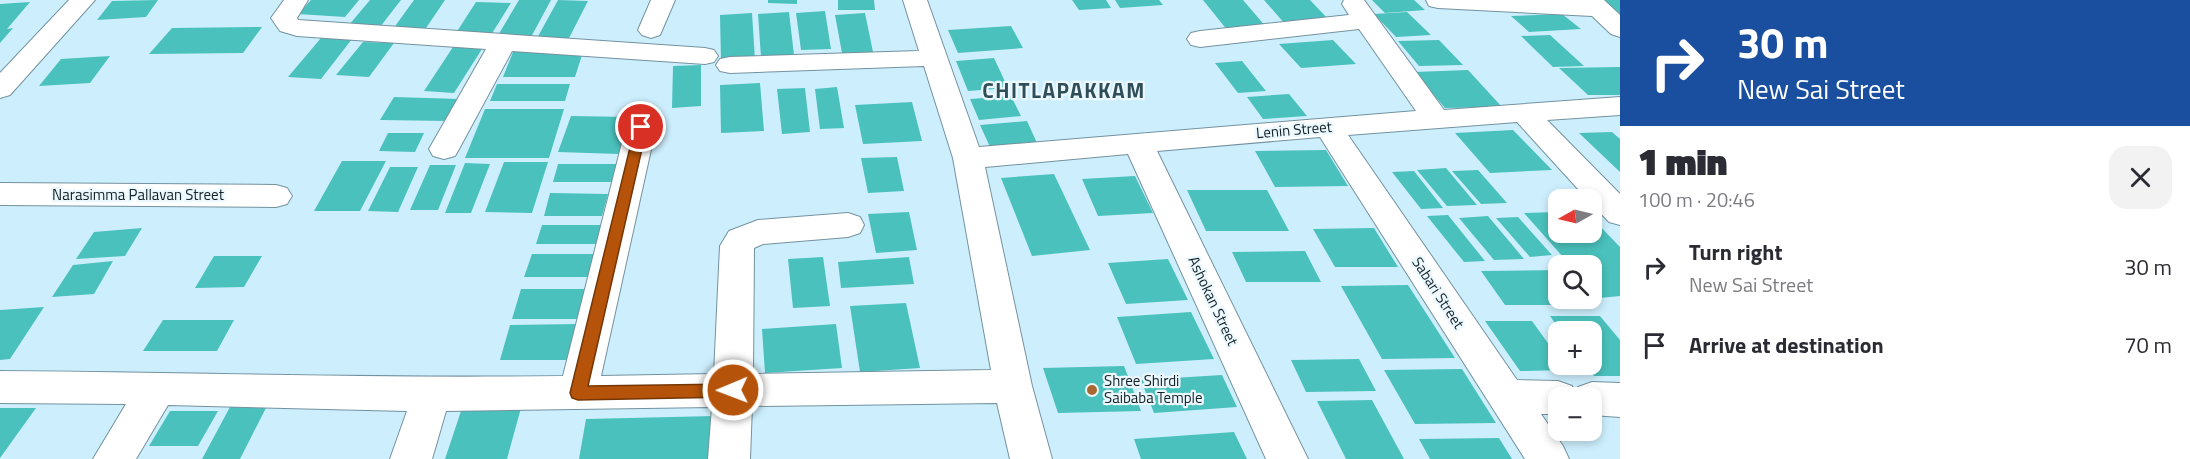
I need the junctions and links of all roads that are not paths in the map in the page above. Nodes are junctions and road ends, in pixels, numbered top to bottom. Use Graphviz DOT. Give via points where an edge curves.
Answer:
graph roads {
  1 [pos="83,0"];
  2 [pos="296,0"];
  3 [pos="663,0"];
  4 [pos="915,0"];
  5 [pos="1438,1"];
  6 [pos="1594,4"];
  7 [pos="1359,10"];
  8 [pos="1620,29"];
  9 [pos="651,30"];
  10 [pos="1200,39"];
  11 [pos="503,42"];
  12 [pos="33,54"];
  13 [pos="0,55"];
  14 [pos="705,56"];
  15 [pos="934,58"];
  16 [pos="730,65"];
  17 [pos="0,89"];
  18 [pos="1620,106"];
  19 [pos="1523,112"];
  20 [pos="1435,118"];
  21 [pos="641,127"];
  22 [pos="1328,127"];
  23 [pos="1138,144"];
  24 [pos="444,149"];
  25 [pos="968,158"];
  26 [pos="0,194"];
  27 [pos="276,196"];
  28 [pos="1620,214"];
  29 [pos="848,225"];
  30 [pos="1013,386"];
  31 [pos="0,387"];
  32 [pos="157,388"];
  33 [pos="733,390"];
  34 [pos="578,393"];
  35 [pos="432,395"];
  36 [pos="1506,396"];
  37 [pos="1548,398"];
  38 [pos="1602,399"];
  39 [pos="1620,400"];
  40 [pos="114,459"];
  41 [pos="411,459"];
  42 [pos="729,459"];
  43 [pos="1031,459"];
  44 [pos="1287,459"];
  45 [pos="1548,459"];
  1 -- 12 [label="street"];
  2 -- 11 [label="street" via="284,18 289,26 297,28"];
  3 -- 9 [label="street"];
  4 -- 15 [label="street"];
  5 -- 6 [label="street"];
  6 -- 8 [label="street"];
  7 -- 10 [label="street"];
  7 -- 20 [label="street"];
  11 -- 14 [label="street"];
  11 -- 24 [label="street"];
  12 -- 13 [label="street"];
  12 -- 17 [label="street"];
  15 -- 16 [label="street"];
  15 -- 25 [label="street"];
  18 -- 19 [label="street, Lenin Street"];
  19 -- 20 [label="street, Lenin Street"];
  19 -- 28 [label="street"];
  20 -- 22 [label="street, Lenin Street"];
  21 -- 34 [label="street"];
  22 -- 23 [label="street, Lenin Street"];
  22 -- 36 [label="street, Sabari Street"];
  23 -- 25 [label="street, Lenin Street"];
  23 -- 44 [label="street, Ashokan Street"];
  25 -- 30 [label="street"];
  26 -- 27 [label="street, Narasimma Pallavan Street"];
  29 -- 33 [label="street" via="758,232 741,240 737,246"];
  30 -- 33 [label="street"];
  30 -- 43 [label="street"];
  31 -- 32 [label="street"];
  32 -- 35 [label="street"];
  32 -- 40 [label="street"];
  33 -- 34 [label="street"];
  33 -- 42 [label="street"];
  34 -- 35 [label="street"];
  35 -- 41 [label="street"];
  36 -- 37 [label="street"];
  36 -- 45 [label="street, Sabari Street"];
  38 -- 39 [label="street"];
}
